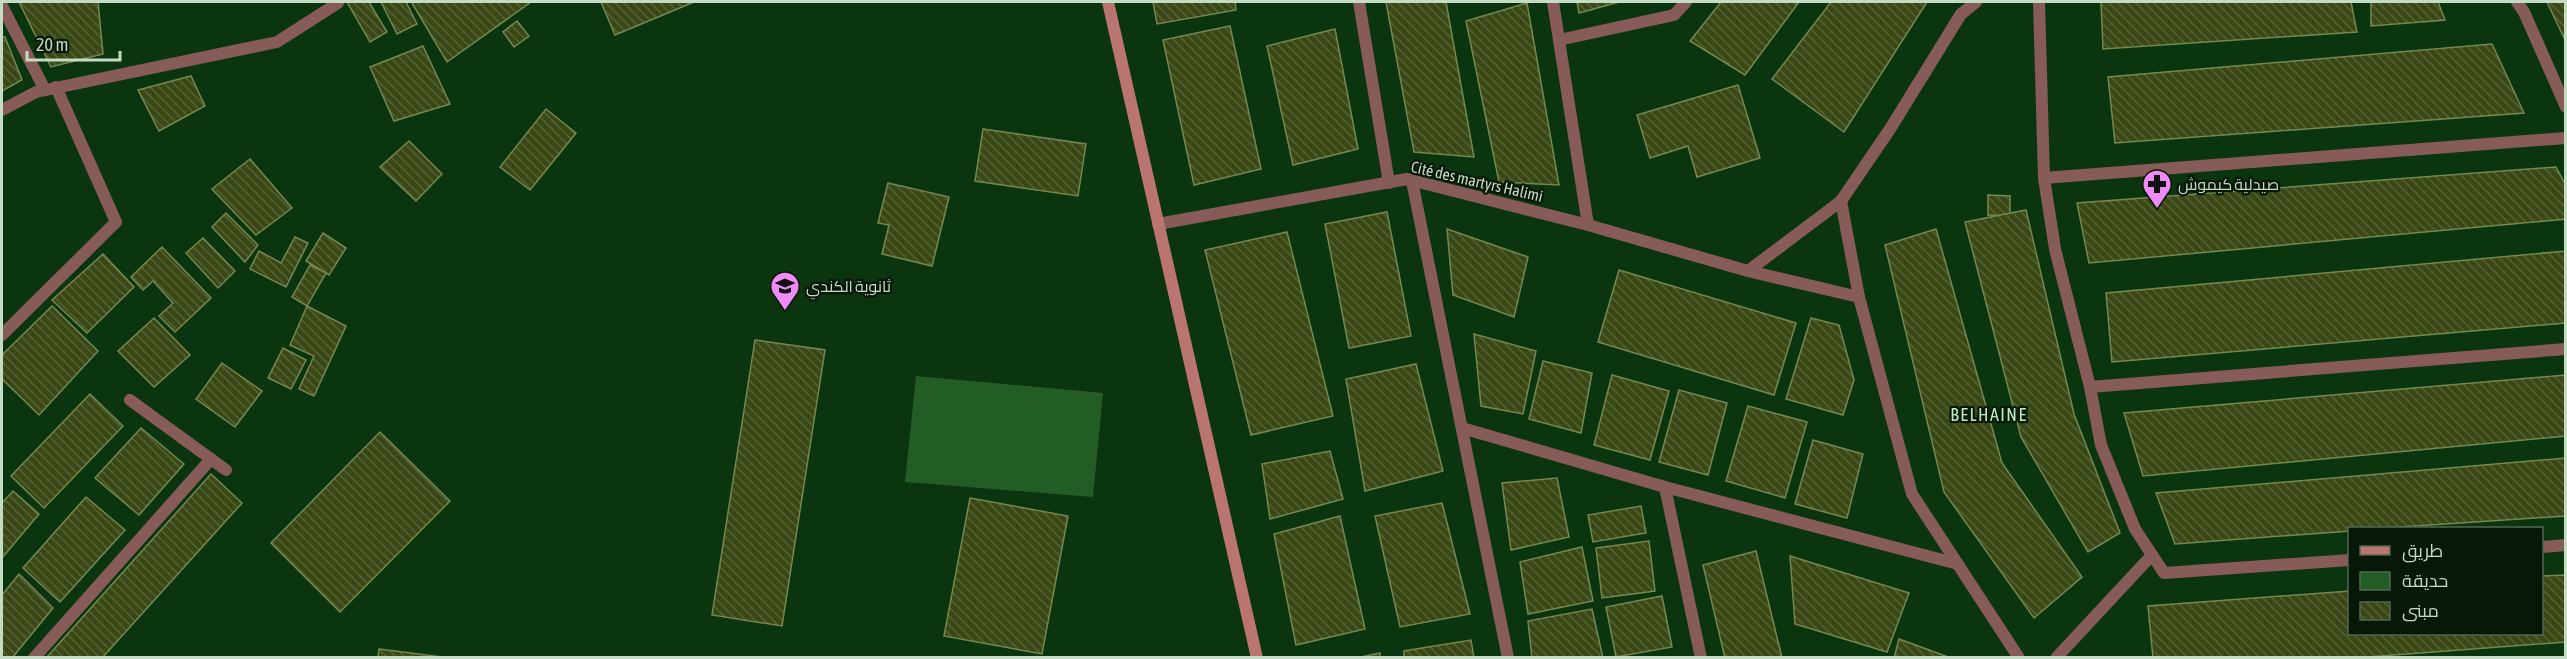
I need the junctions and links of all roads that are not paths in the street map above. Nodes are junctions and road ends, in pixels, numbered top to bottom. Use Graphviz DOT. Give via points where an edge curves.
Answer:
graph roads {
  1 [pos="1108,2"];
  2 [pos="1359,2"];
  3 [pos="1553,2"];
  4 [pos="1686,2"];
  5 [pos="1976,2"];
  6 [pos="2039,2"];
  7 [pos="2517,2"];
  8 [pos="338,3"];
  9 [pos="2,6"];
  10 [pos="1559,40"];
  11 [pos="50,89"];
  12 [pos="2565,107"];
  13 [pos="2,110"];
  14 [pos="2565,138"];
  15 [pos="2044,178"];
  16 [pos="1412,181"];
  17 [pos="1389,183"];
  18 [pos="1841,201"];
  19 [pos="1158,224"];
  20 [pos="1588,225"];
  21 [pos="1748,271"];
  22 [pos="1859,297"];
  23 [pos="2,335"];
  24 [pos="2565,349"];
  25 [pos="2090,387"];
  26 [pos="130,400"];
  27 [pos="1462,428"];
  28 [pos="211,459"];
  29 [pos="226,471"];
  30 [pos="1665,486"];
  31 [pos="2565,545"];
  32 [pos="2543,547"];
  33 [pos="2152,555"];
  34 [pos="2348,560"];
  35 [pos="1958,564"];
  36 [pos="34,657"];
  37 [pos="1257,657"];
  38 [pos="1508,657"];
  39 [pos="1701,657"];
  40 [pos="2019,657"];
  41 [pos="2056,657"];
  1 -- 19 [label="main road"];
  2 -- 17 [label="street"];
  3 -- 10 [label="street"];
  4 -- 10 [label="street" via="1674,15"];
  5 -- 18 [label="street" via="1961,14"];
  6 -- 15 [label="street"];
  7 -- 12 [label="street"];
  8 -- 11 [label="street" via="277,42"];
  9 -- 11 [label="street"];
  10 -- 20 [label="street"];
  11 -- 13 [label="street"];
  11 -- 23 [label="street" via="116,222"];
  14 -- 15 [label="street"];
  15 -- 25 [label="street" via="2055,249"];
  16 -- 17 [label="street, Cité des martyrs Halimi"];
  16 -- 20 [label="street, Cité des martyrs Halimi"];
  16 -- 27 [label="street"];
  17 -- 19 [label="street, Cité des martyrs Halimi"];
  18 -- 21 [label="street"];
  18 -- 22 [label="street"];
  19 -- 37 [label="main road"];
  20 -- 21 [label="street, Cité des martyrs Halimi"];
  21 -- 22 [label="street, Cité des martyrs Halimi"];
  22 -- 35 [label="street" via="1912,494"];
  24 -- 25 [label="street"];
  25 -- 33 [label="street" via="2101,445 2135,529"];
  26 -- 28 [label="street"];
  27 -- 30 [label="street"];
  27 -- 38 [label="street"];
  28 -- 29 [label="street"];
  28 -- 36 [label="street"];
  30 -- 35 [label="street"];
  30 -- 39 [label="street"];
  31 -- 32 [label="street"];
  33 -- 34 [label="street" via="2164,573"];
  33 -- 41 [label="street"];
  35 -- 40 [label="street"];
}
